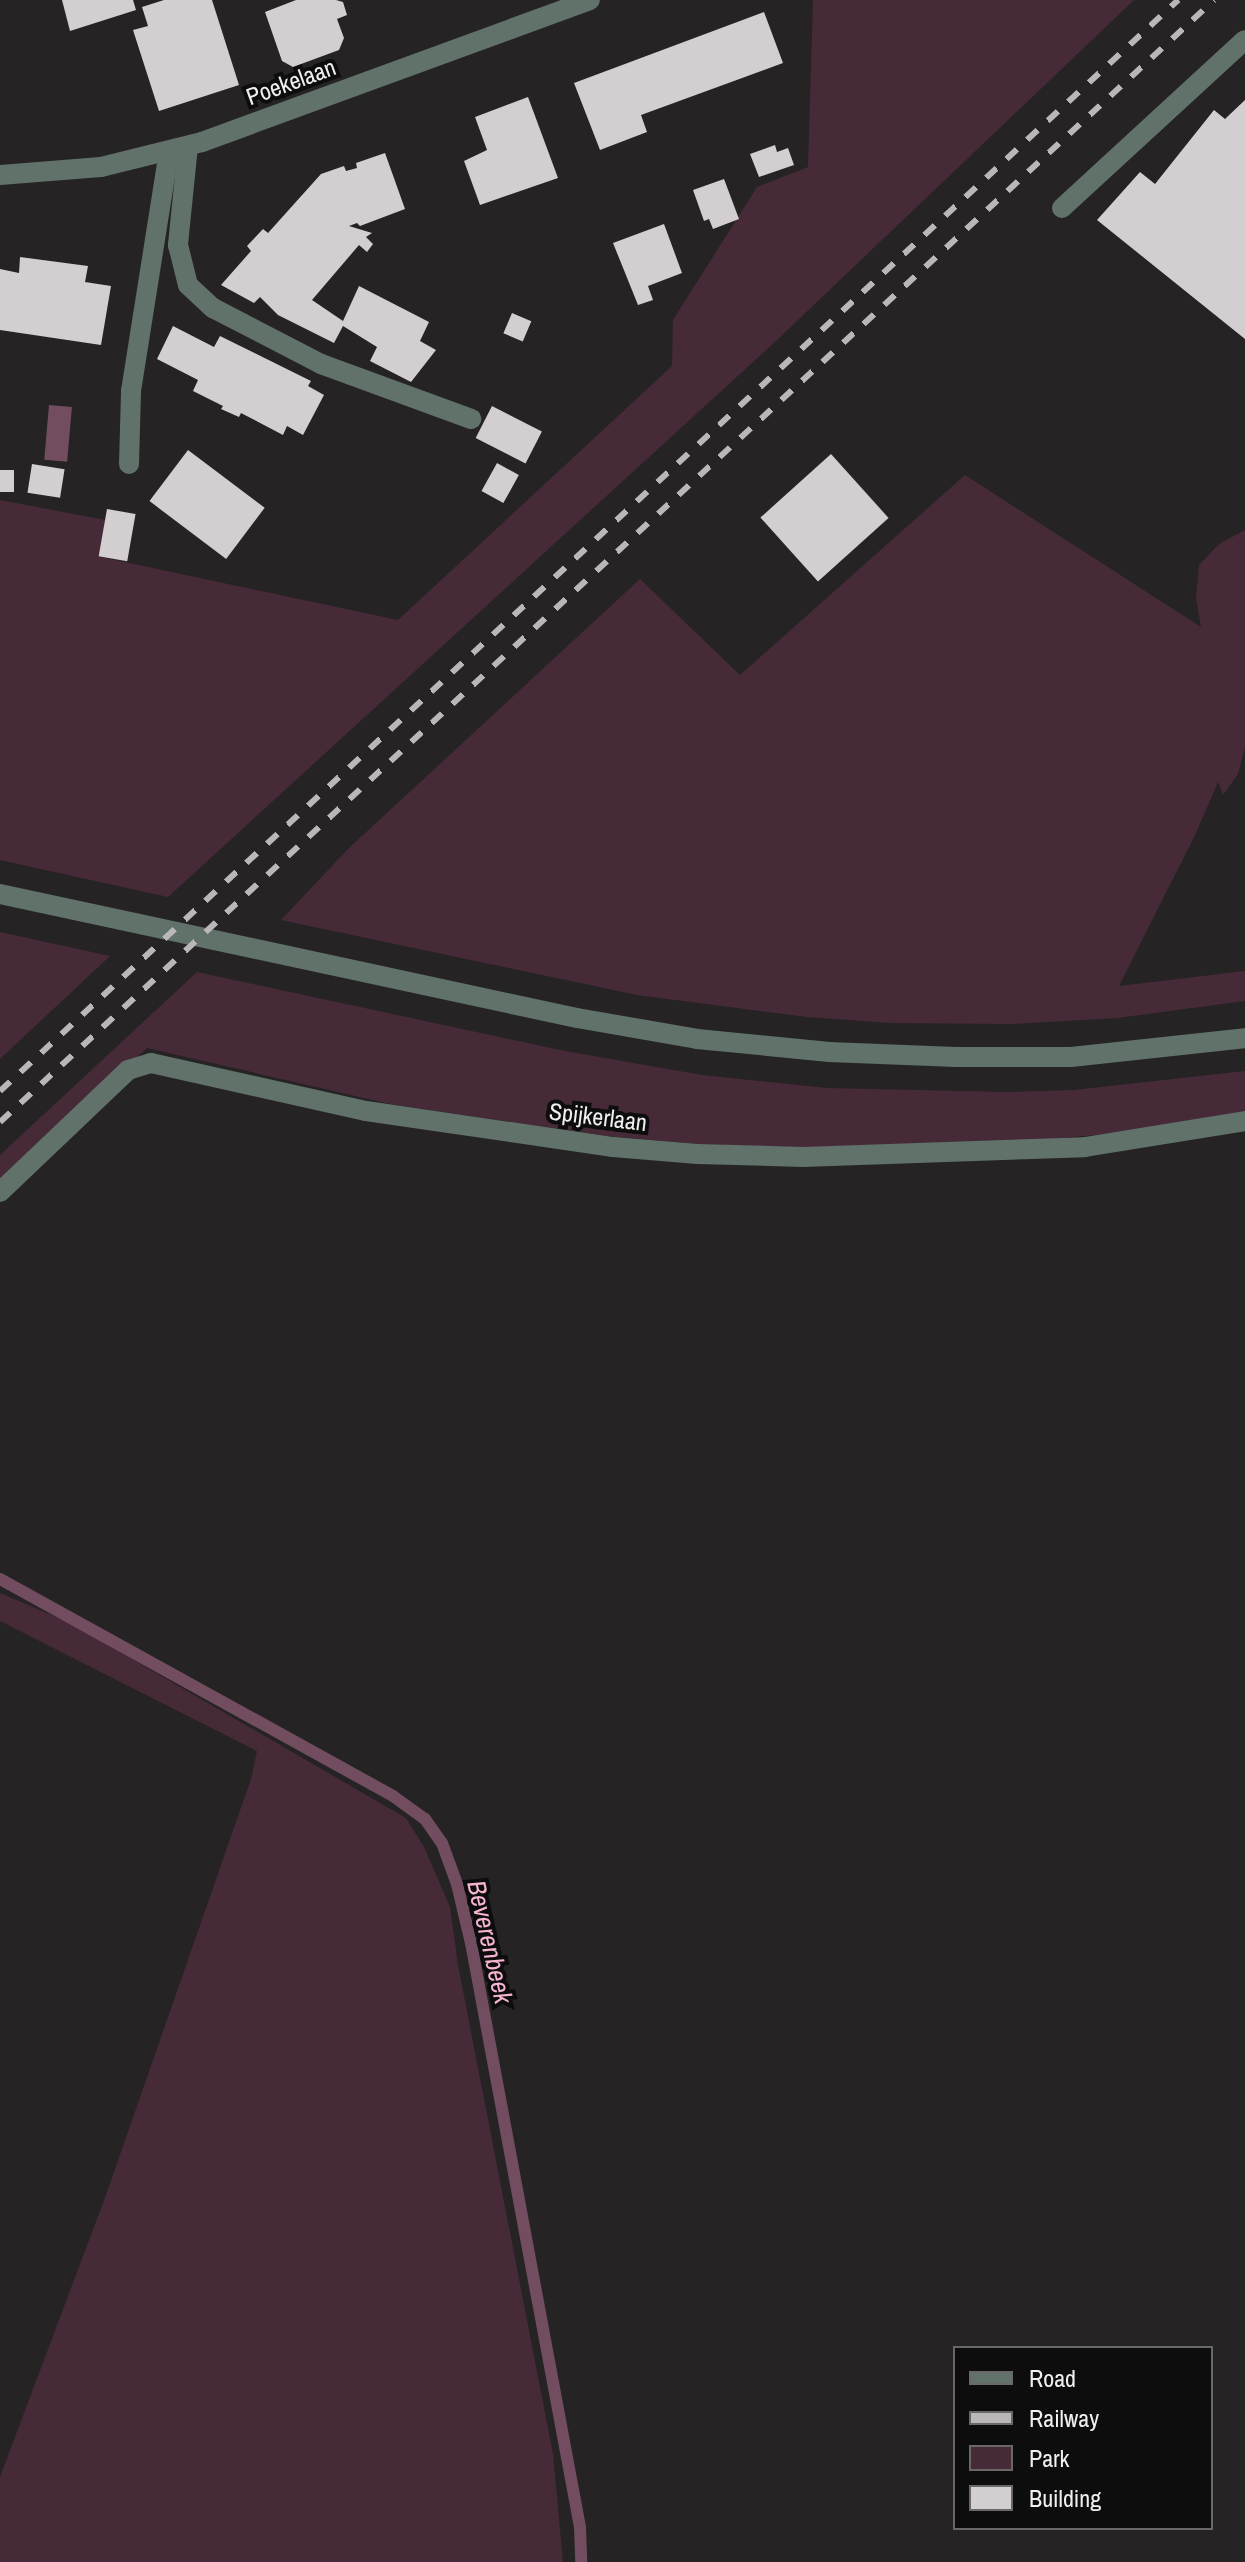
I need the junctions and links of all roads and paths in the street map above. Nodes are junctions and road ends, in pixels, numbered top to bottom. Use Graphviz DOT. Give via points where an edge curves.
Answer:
graph roads {
  1 [pos="590,0"];
  2 [pos="1245,40"];
  3 [pos="179,149"];
  4 [pos="0,175"];
  5 [pos="1062,208"];
  6 [pos="471,419"];
  7 [pos="129,464"];
  8 [pos="0,894"];
  9 [pos="1245,1038"];
  10 [pos="1245,1121"];
  11 [pos="0,1192"];
  1 -- 3 [label="street, Poekelaan"];
  2 -- 5 [label="street"];
  3 -- 4 [label="street, Poekelaan" via="101,167"];
  3 -- 6 [label="street" via="178,245 188,285 213,308 321,364"];
  3 -- 7 [label="street" via="131,391"];
  8 -- 9 [label="street" via="697,1039 829,1052 1071,1057"];
  10 -- 11 [label="street, Spijkerlaan" via="1085,1147 803,1157 698,1154 366,1111 151,1063 128,1070"];
}
